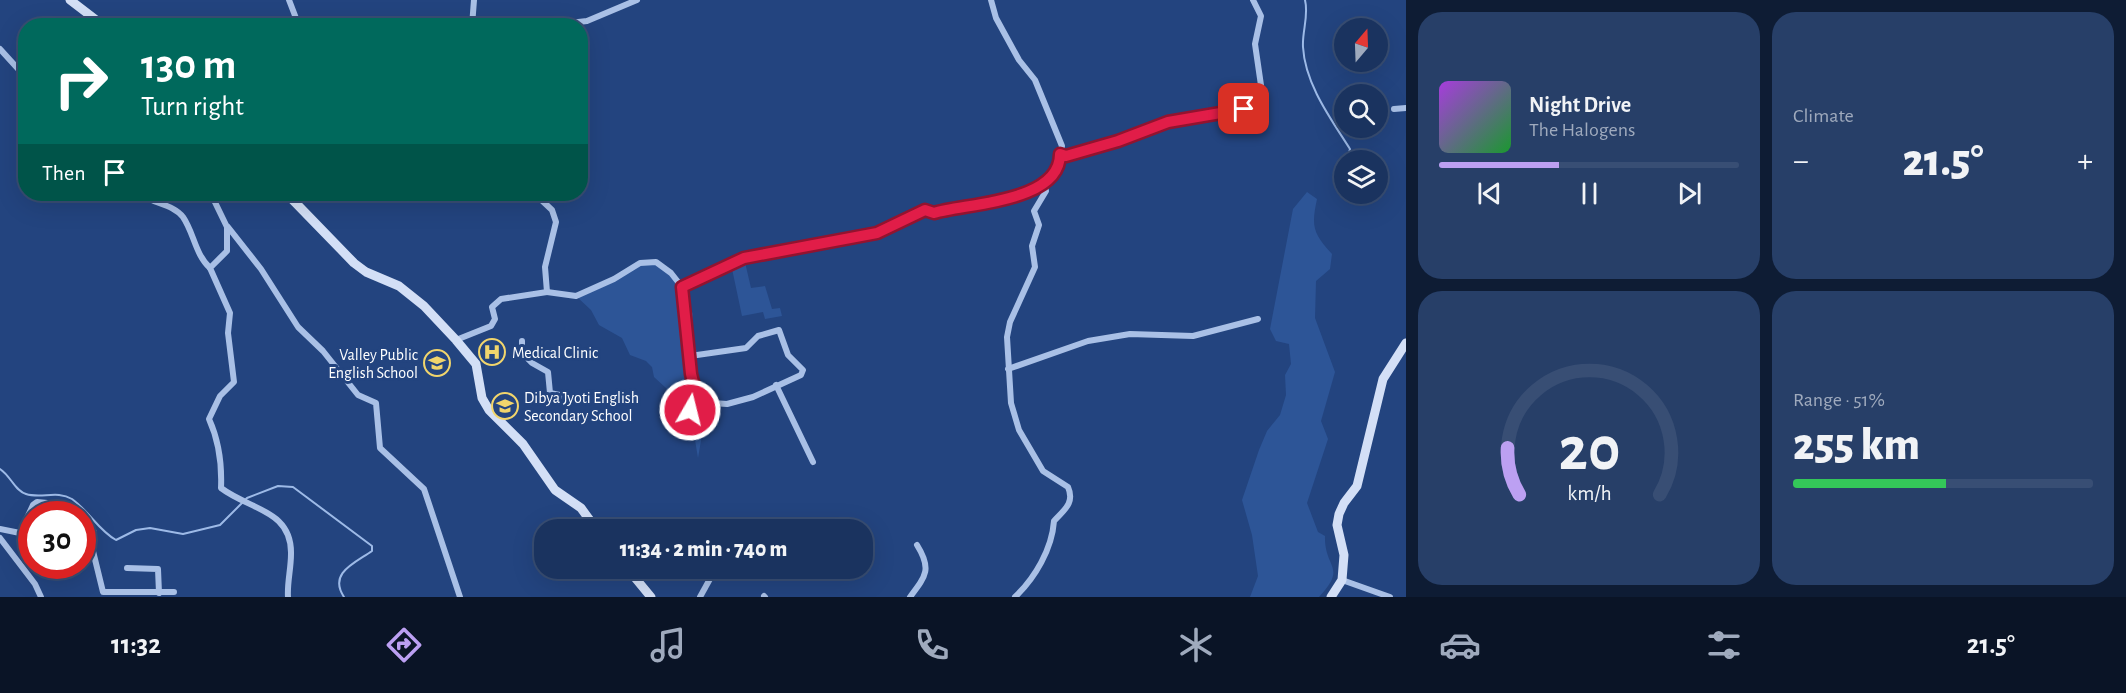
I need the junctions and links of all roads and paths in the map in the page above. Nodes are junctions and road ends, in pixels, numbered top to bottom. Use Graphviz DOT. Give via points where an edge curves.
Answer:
graph roads {
  1 [pos="70,0"];
  2 [pos="289,0"];
  3 [pos="474,0"];
  4 [pos="637,0"];
  5 [pos="991,0"];
  6 [pos="1253,0"];
  7 [pos="94,18"];
  8 [pos="296,18"];
  9 [pos="472,18"];
  10 [pos="588,21"];
  11 [pos="0,49"];
  12 [pos="18,70"];
  13 [pos="1406,108"];
  14 [pos="1394,109"];
  15 [pos="1060,154"];
  16 [pos="1044,184"];
  17 [pos="156,201"];
  18 [pos="214,201"];
  19 [pos="294,201"];
  20 [pos="542,201"];
  21 [pos="227,227"];
  22 [pos="210,268"];
  23 [pos="682,287"];
  24 [pos="547,292"];
  25 [pos="1258,319"];
  26 [pos="456,340"];
  27 [pos="522,341"];
  28 [pos="1406,343"];
  29 [pos="690,356"];
  30 [pos="1008,369"];
  31 [pos="776,385"];
  32 [pos="574,398"];
  33 [pos="698,402"];
  34 [pos="690,410"];
  35 [pos="813,462"];
  36 [pos="589,519"];
  37 [pos="0,529"];
  38 [pos="18,534"];
  39 [pos="0,538"];
  40 [pos="917,545"];
  41 [pos="96,565"];
  42 [pos="127,568"];
  43 [pos="636,579"];
  44 [pos="710,579"];
  45 [pos="1342,580"];
  46 [pos="174,592"];
  47 [pos="159,593"];
  48 [pos="150,595"];
  49 [pos="41,597"];
  50 [pos="288,597"];
  51 [pos="460,597"];
  52 [pos="651,597"];
  53 [pos="700,597"];
  54 [pos="910,597"];
  55 [pos="1015,597"];
  56 [pos="1331,597"];
  57 [pos="1390,597"];
  1 -- 7 [label="main road"];
  2 -- 8 [label="street"];
  3 -- 9 [label="street"];
  4 -- 10 [label="street"];
  5 -- 15 [label="street" via="996,18 1019,60 1035,80 1062,146"];
  6 -- 15 [label="street" via="1261,16 1256,44 1264,106 1176,120 1118,141 1066,156"];
  11 -- 12 [label="street"];
  13 -- 14 [label="street"];
  15 -- 16 [label="street" via="1060,162"];
  16 -- 23 [label="street" via="1012,199 934,213 925,210 877,233 744,258"];
  16 -- 30 [label="street" via="1046,191 1034,211 1034,220 1039,225 1032,246 1035,267 1007,337"];
  17 -- 22 [label="street" via="183,217 201,260"];
  18 -- 21 [label="street"];
  19 -- 26 [label="main road" via="354,263 399,286"];
  20 -- 24 [label="street" via="552,210 556,222 545,267"];
  21 -- 22 [label="street" via="227,251"];
  21 -- 51 [label="street" via="261,269 298,327 358,395 376,404 380,448 424,489"];
  22 -- 50 [label="street" via="230,313 228,333 234,382 220,396 209,419 220,458 221,488 283,524 290,536"];
  23 -- 24 [label="street" via="656,262 640,263 576,296"];
  23 -- 29 [label="street"];
  24 -- 26 [label="street" via="501,299 492,308 495,319 491,326"];
  25 -- 30 [label="street" via="1193,336 1130,334 1088,341"];
  26 -- 36 [label="main road" via="476,364 489,410 523,444 555,490 581,508"];
  27 -- 32 [label="street" via="522,352 548,372 550,393"];
  28 -- 45 [label="main road" via="1383,379 1357,486 1344,503 1337,525 1344,555"];
  29 -- 31 [label="street" via="746,348 759,336 779,330 788,355 802,370 801,375"];
  29 -- 33 [label="street"];
  30 -- 55 [label="street" via="1011,403 1019,430 1043,471 1068,487 1071,498 1054,521 1054,535 1030,583"];
  31 -- 33 [label="street" via="727,404"];
  31 -- 35 [label="street"];
  33 -- 34 [label="street"];
  37 -- 38 [label="street"];
  39 -- 49 [label="street" via="36,584"];
  40 -- 54 [label="street" via="926,560 925,577"];
  41 -- 48 [label="street" via="102,592"];
  42 -- 47 [label="street" via="158,569"];
  43 -- 52 [label="main road"];
  44 -- 53 [label="street"];
  45 -- 56 [label="main road"];
  45 -- 57 [label="street"];
  46 -- 47 [label="street"];
  47 -- 48 [label="street"];
}
